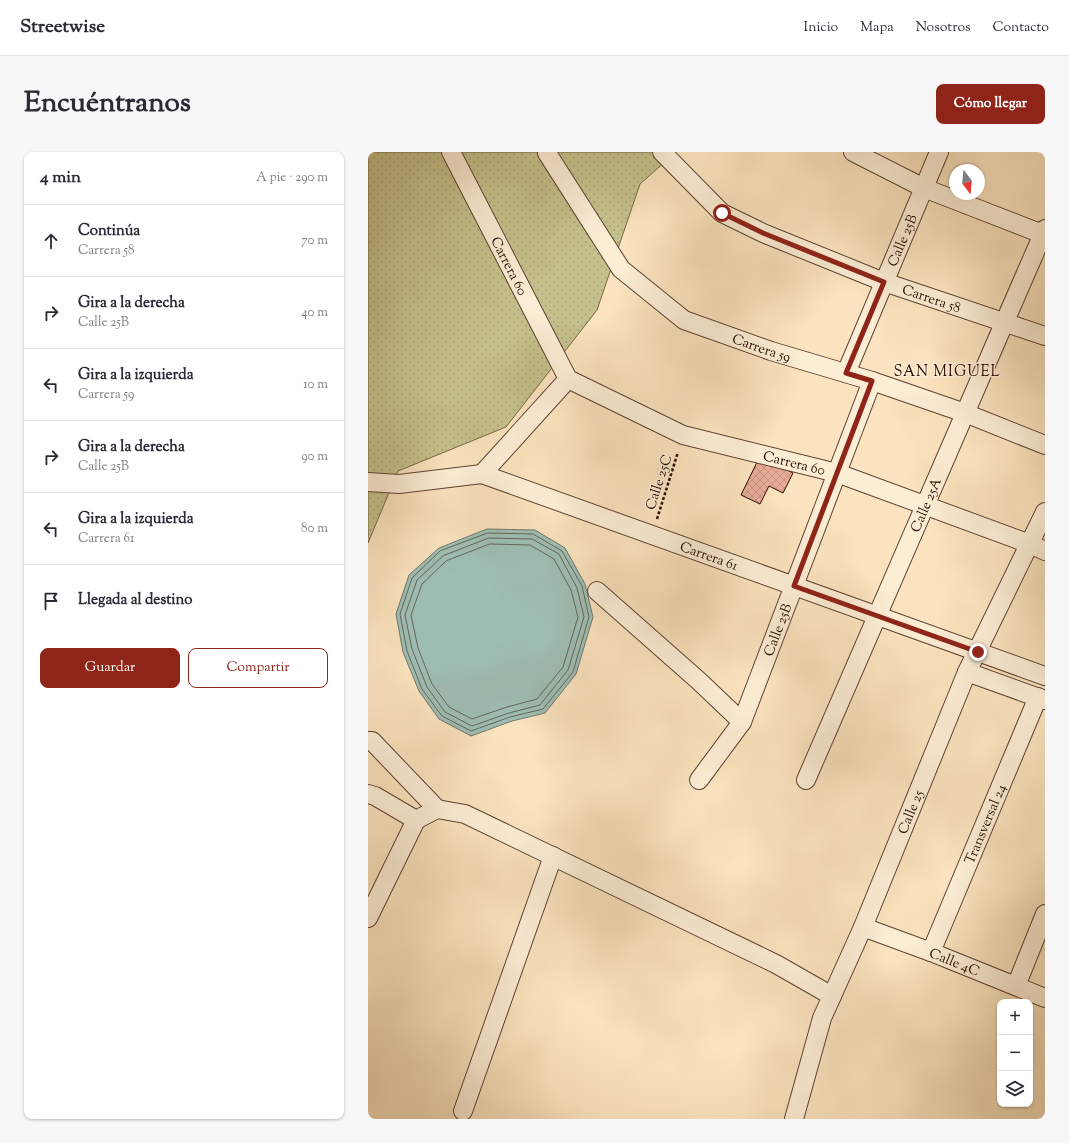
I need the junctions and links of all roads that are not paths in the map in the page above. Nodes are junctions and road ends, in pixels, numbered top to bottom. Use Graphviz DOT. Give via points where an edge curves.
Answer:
graph roads {
  1 [pos="451,152"];
  2 [pos="662,152"];
  3 [pos="852,152"];
  4 [pos="939,152"];
  5 [pos="547,153"];
  6 [pos="924,188"];
  7 [pos="1044,233"];
  8 [pos="884,282"];
  9 [pos="1004,323"];
  10 [pos="1045,336"];
  11 [pos="846,373"];
  12 [pos="568,380"];
  13 [pos="872,381"];
  14 [pos="966,413"];
  15 [pos="1045,445"];
  16 [pos="482,474"];
  17 [pos="837,474"];
  18 [pos="368,482"];
  19 [pos="925,506"];
  20 [pos="1045,512"];
  21 [pos="1037,548"];
  22 [pos="794,586"];
  23 [pos="596,591"];
  24 [pos="878,616"];
  25 [pos="978,652"];
  26 [pos="967,672"];
  27 [pos="1045,676"];
  28 [pos="1041,698"];
  29 [pos="742,722"];
  30 [pos="368,741"];
  31 [pos="699,780"];
  32 [pos="806,780"];
  33 [pos="368,794"];
  34 [pos="437,809"];
  35 [pos="416,820"];
  36 [pos="553,856"];
  37 [pos="1045,914"];
  38 [pos="368,918"];
  39 [pos="863,927"];
  40 [pos="931,952"];
  41 [pos="1016,986"];
  42 [pos="832,996"];
  43 [pos="1045,998"];
  44 [pos="463,1111"];
  45 [pos="794,1119"];
  1 -- 12 [label="street, Carrera 60"];
  2 -- 8 [label="street, Carrera 58" via="722,213 763,233"];
  3 -- 6 [label="street"];
  4 -- 6 [label="street, Calle 25B"];
  5 -- 11 [label="street, Carrera 59" via="622,269 684,320 771,351"];
  6 -- 7 [label="street"];
  6 -- 8 [label="street, Calle 25B"];
  7 -- 9 [label="street, Calle 25A"];
  8 -- 9 [label="street, Carrera 58"];
  8 -- 11 [label="street, Calle 25B"];
  9 -- 10 [label="street, Carrera 58"];
  9 -- 14 [label="street, Calle 25A"];
  11 -- 13 [label="street, Carrera 59"];
  12 -- 16 [label="street"];
  12 -- 17 [label="street, Carrera 60" via="683,435"];
  13 -- 14 [label="street, Carrera 59"];
  13 -- 17 [label="street, Calle 25B"];
  14 -- 15 [label="street, Carrera 59"];
  14 -- 19 [label="street, Calle 25A"];
  16 -- 18 [label="street, Carrera 61" via="399,484"];
  16 -- 22 [label="street, Carrera 61"];
  17 -- 19 [label="street, Carrera 60"];
  17 -- 22 [label="street, Calle 25B"];
  19 -- 21 [label="street, Carrera 60"];
  19 -- 24 [label="street, Calle 25A"];
  20 -- 21 [label="street, Calle 25"];
  21 -- 25 [label="street, Calle 25"];
  22 -- 24 [label="street, Carrera 61"];
  22 -- 29 [label="street, Calle 25B"];
  23 -- 29 [label="street"];
  24 -- 25 [label="street, Carrera 61"];
  24 -- 32 [label="street, Calle 25A"];
  25 -- 26 [label="street, Calle 25"];
  25 -- 27 [label="street, Carrera 61"];
  26 -- 28 [label="street"];
  26 -- 39 [label="street, Calle 25"];
  28 -- 40 [label="street, Transversal 24"];
  29 -- 31 [label="street, Calle 25B"];
  30 -- 34 [label="street" via="372,741"];
  33 -- 35 [label="street"];
  34 -- 35 [label="street"];
  34 -- 36 [label="street" via="464,814"];
  35 -- 38 [label="street"];
  36 -- 42 [label="street" via="776,964"];
  36 -- 44 [label="street"];
  37 -- 41 [label="street"];
  39 -- 40 [label="street, Calle 4C"];
  39 -- 42 [label="street, Calle 25"];
  40 -- 41 [label="street, Calle 4C"];
  41 -- 43 [label="street, Calle 4C"];
  42 -- 45 [label="street, Calle 25" via="822,1018"];
}
